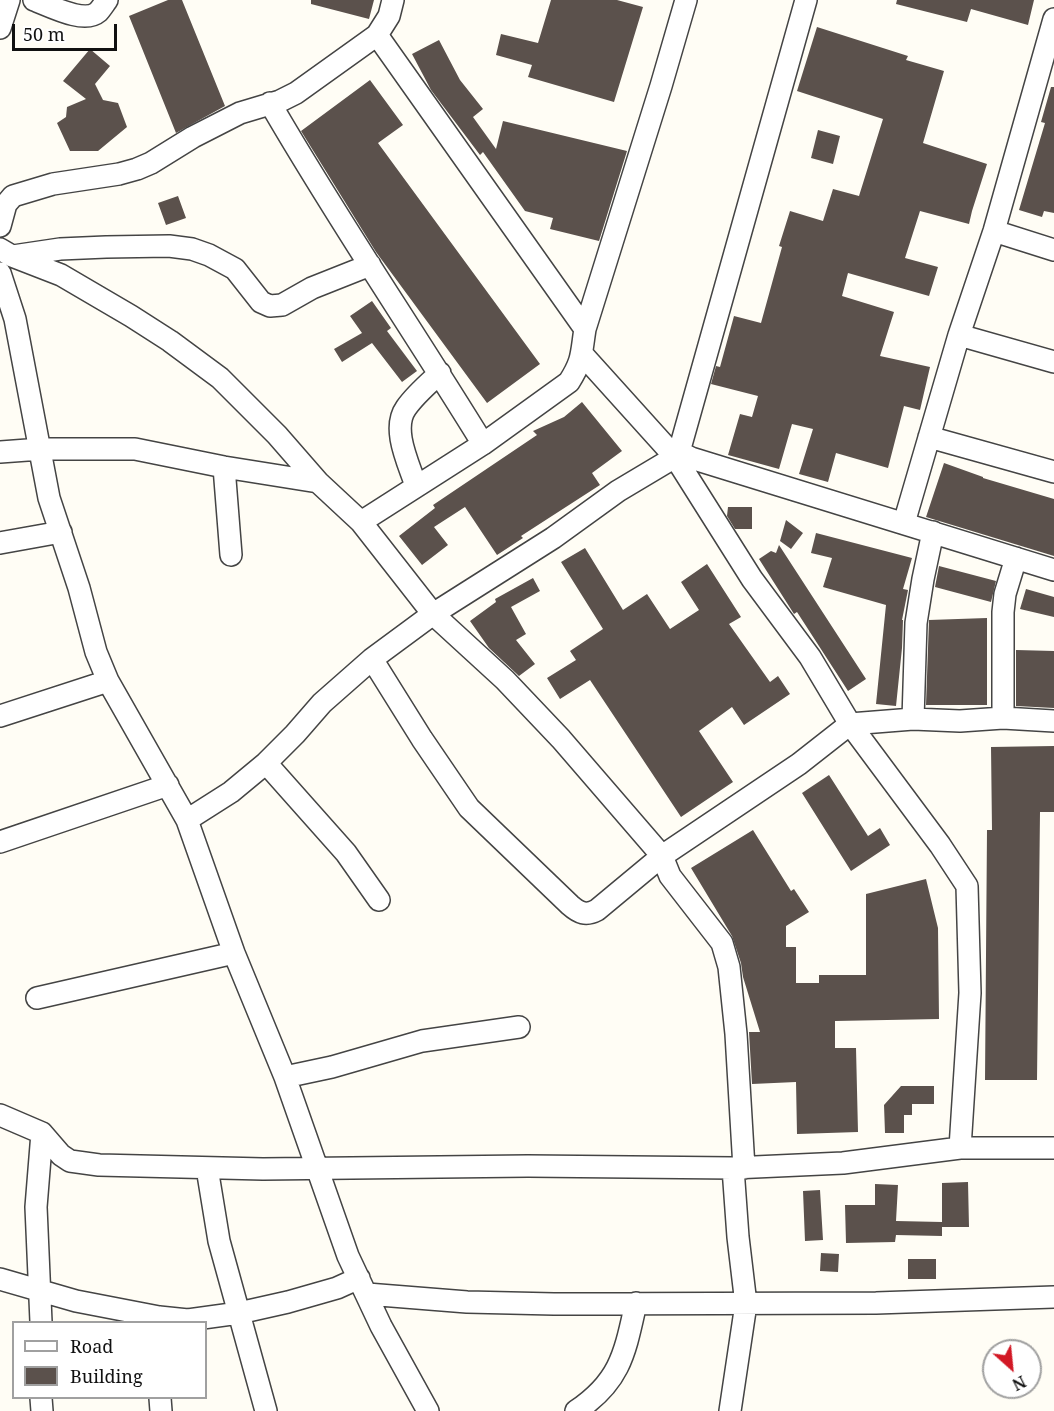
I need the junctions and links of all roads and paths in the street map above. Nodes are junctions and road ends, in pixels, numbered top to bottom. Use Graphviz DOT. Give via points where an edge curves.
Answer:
graph roads {
  1 [pos="9,0"];
  2 [pos="34,0"];
  3 [pos="107,0"];
  4 [pos="393,0"];
  5 [pos="686,0"];
  6 [pos="806,0"];
  7 [pos="1054,19"];
  8 [pos="0,27"];
  9 [pos="377,35"];
  10 [pos="270,103"];
  11 [pos="0,226"];
  12 [pos="994,231"];
  13 [pos="1054,250"];
  14 [pos="4,259"];
  15 [pos="370,266"];
  16 [pos="585,329"];
  17 [pos="959,335"];
  18 [pos="583,355"];
  19 [pos="1054,362"];
  20 [pos="440,374"];
  21 [pos="929,437"];
  22 [pos="483,444"];
  23 [pos="41,449"];
  24 [pos="0,452"];
  25 [pos="677,454"];
  26 [pos="224,467"];
  27 [pos="1054,472"];
  28 [pos="318,482"];
  29 [pos="416,486"];
  30 [pos="361,522"];
  31 [pos="904,523"];
  32 [pos="61,532"];
  33 [pos="933,532"];
  34 [pos="0,543"];
  35 [pos="231,555"];
  36 [pos="1016,558"];
  37 [pos="1054,570"];
  38 [pos="433,614"];
  39 [pos="372,659"];
  40 [pos="108,681"];
  41 [pos="0,716"];
  42 [pos="1003,718"];
  43 [pos="913,719"];
  44 [pos="1054,721"];
  45 [pos="850,724"];
  46 [pos="266,763"];
  47 [pos="168,785"];
  48 [pos="187,820"];
  49 [pos="0,842"];
  50 [pos="663,856"];
  51 [pos="379,900"];
  52 [pos="234,953"];
  53 [pos="38,998"];
  54 [pos="519,1027"];
  55 [pos="285,1077"];
  56 [pos="0,1115"];
  57 [pos="42,1133"];
  58 [pos="960,1148"];
  59 [pos="1054,1148"];
  60 [pos="207,1167"];
  61 [pos="739,1168"];
  62 [pos="319,1169"];
  63 [pos="0,1279"];
  64 [pos="363,1286"];
  65 [pos="41,1292"];
  66 [pos="1054,1296"];
  67 [pos="636,1303"];
  68 [pos="746,1304"];
  69 [pos="239,1313"];
  70 [pos="159,1320"];
  71 [pos="41,1321"];
  72 [pos="266,1411"];
  73 [pos="428,1411"];
  74 [pos="576,1411"];
  75 [pos="729,1411"];
  1 -- 8 [label="street"];
  2 -- 3 [label="street" via="87,17 97,13"];
  4 -- 9 [label="street"];
  5 -- 16 [label="street"];
  6 -- 25 [label="street"];
  7 -- 12 [label="street"];
  9 -- 10 [label="street" via="296,93"];
  9 -- 16 [label="street"];
  10 -- 11 [label="street" via="240,113 137,169 53,184 13,196 6,204"];
  10 -- 15 [label="street"];
  12 -- 13 [label="street"];
  12 -- 17 [label="street"];
  14 -- 15 [label="street" via="60,249 192,249 235,269 261,302 270,306 282,305 312,288"];
  14 -- 23 [label="street"];
  14 -- 28 [label="street" via="61,275 170,341 220,378"];
  15 -- 20 [label="street"];
  16 -- 18 [label="street"];
  17 -- 19 [label="street"];
  17 -- 21 [label="street"];
  18 -- 22 [label="street" via="569,382"];
  18 -- 25 [label="street"];
  20 -- 22 [label="street"];
  20 -- 29 [label="street" via="405,409 401,419 400,436"];
  21 -- 27 [label="street"];
  21 -- 31 [label="street"];
  22 -- 29 [label="street"];
  23 -- 24 [label="street"];
  23 -- 26 [label="street" via="135,449"];
  23 -- 32 [label="street"];
  25 -- 31 [label="street"];
  25 -- 38 [label="street"];
  25 -- 45 [label="street" via="752,579 810,657"];
  26 -- 28 [label="street"];
  26 -- 35 [label="street"];
  28 -- 30 [label="street"];
  29 -- 30 [label="street"];
  30 -- 38 [label="street"];
  31 -- 33 [label="street"];
  32 -- 34 [label="street"];
  32 -- 40 [label="street"];
  33 -- 36 [label="street"];
  33 -- 43 [label="street" via="916,623"];
  36 -- 37 [label="street"];
  36 -- 42 [label="street" via="1004,603"];
  38 -- 39 [label="street"];
  38 -- 50 [label="street" via="505,680"];
  39 -- 46 [label="street" via="322,703"];
  39 -- 50 [label="street" via="469,808 579,912 589,914 597,910"];
  40 -- 41 [label="street"];
  40 -- 47 [label="street"];
  42 -- 43 [label="street"];
  42 -- 44 [label="street"];
  43 -- 45 [label="street"];
  45 -- 50 [label="street" via="799,764"];
  45 -- 58 [label="street" via="967,886 970,993"];
  46 -- 48 [label="street" via="231,792"];
  46 -- 51 [label="street" via="346,853"];
  47 -- 48 [label="street"];
  47 -- 49 [label="street"];
  48 -- 52 [label="street"];
  50 -- 61 [label="street" via="670,876 722,943 729,967 736,1034"];
  52 -- 53 [label="street"];
  52 -- 55 [label="street"];
  54 -- 55 [label="street" via="422,1041"];
  55 -- 62 [label="street"];
  56 -- 57 [label="street"];
  57 -- 60 [label="street" via="70,1161"];
  57 -- 65 [label="street" via="36,1207"];
  58 -- 59 [label="street"];
  58 -- 61 [label="street" via="843,1163"];
  60 -- 62 [label="street"];
  60 -- 69 [label="street" via="219,1241"];
  61 -- 62 [label="street"];
  61 -- 68 [label="street" via="738,1237"];
  62 -- 64 [label="street" via="337,1226"];
  63 -- 65 [label="street"];
  64 -- 67 [label="street" via="467,1302"];
  64 -- 69 [label="street" via="337,1288"];
  64 -- 73 [label="street"];
  65 -- 70 [label="street"];
  65 -- 71 [label="street"];
  66 -- 68 [label="street"];
  67 -- 68 [label="street"];
  67 -- 74 [label="street" via="616,1372 605,1387"];
  68 -- 75 [label="street"];
  69 -- 70 [label="street"];
  69 -- 72 [label="street"];
}
